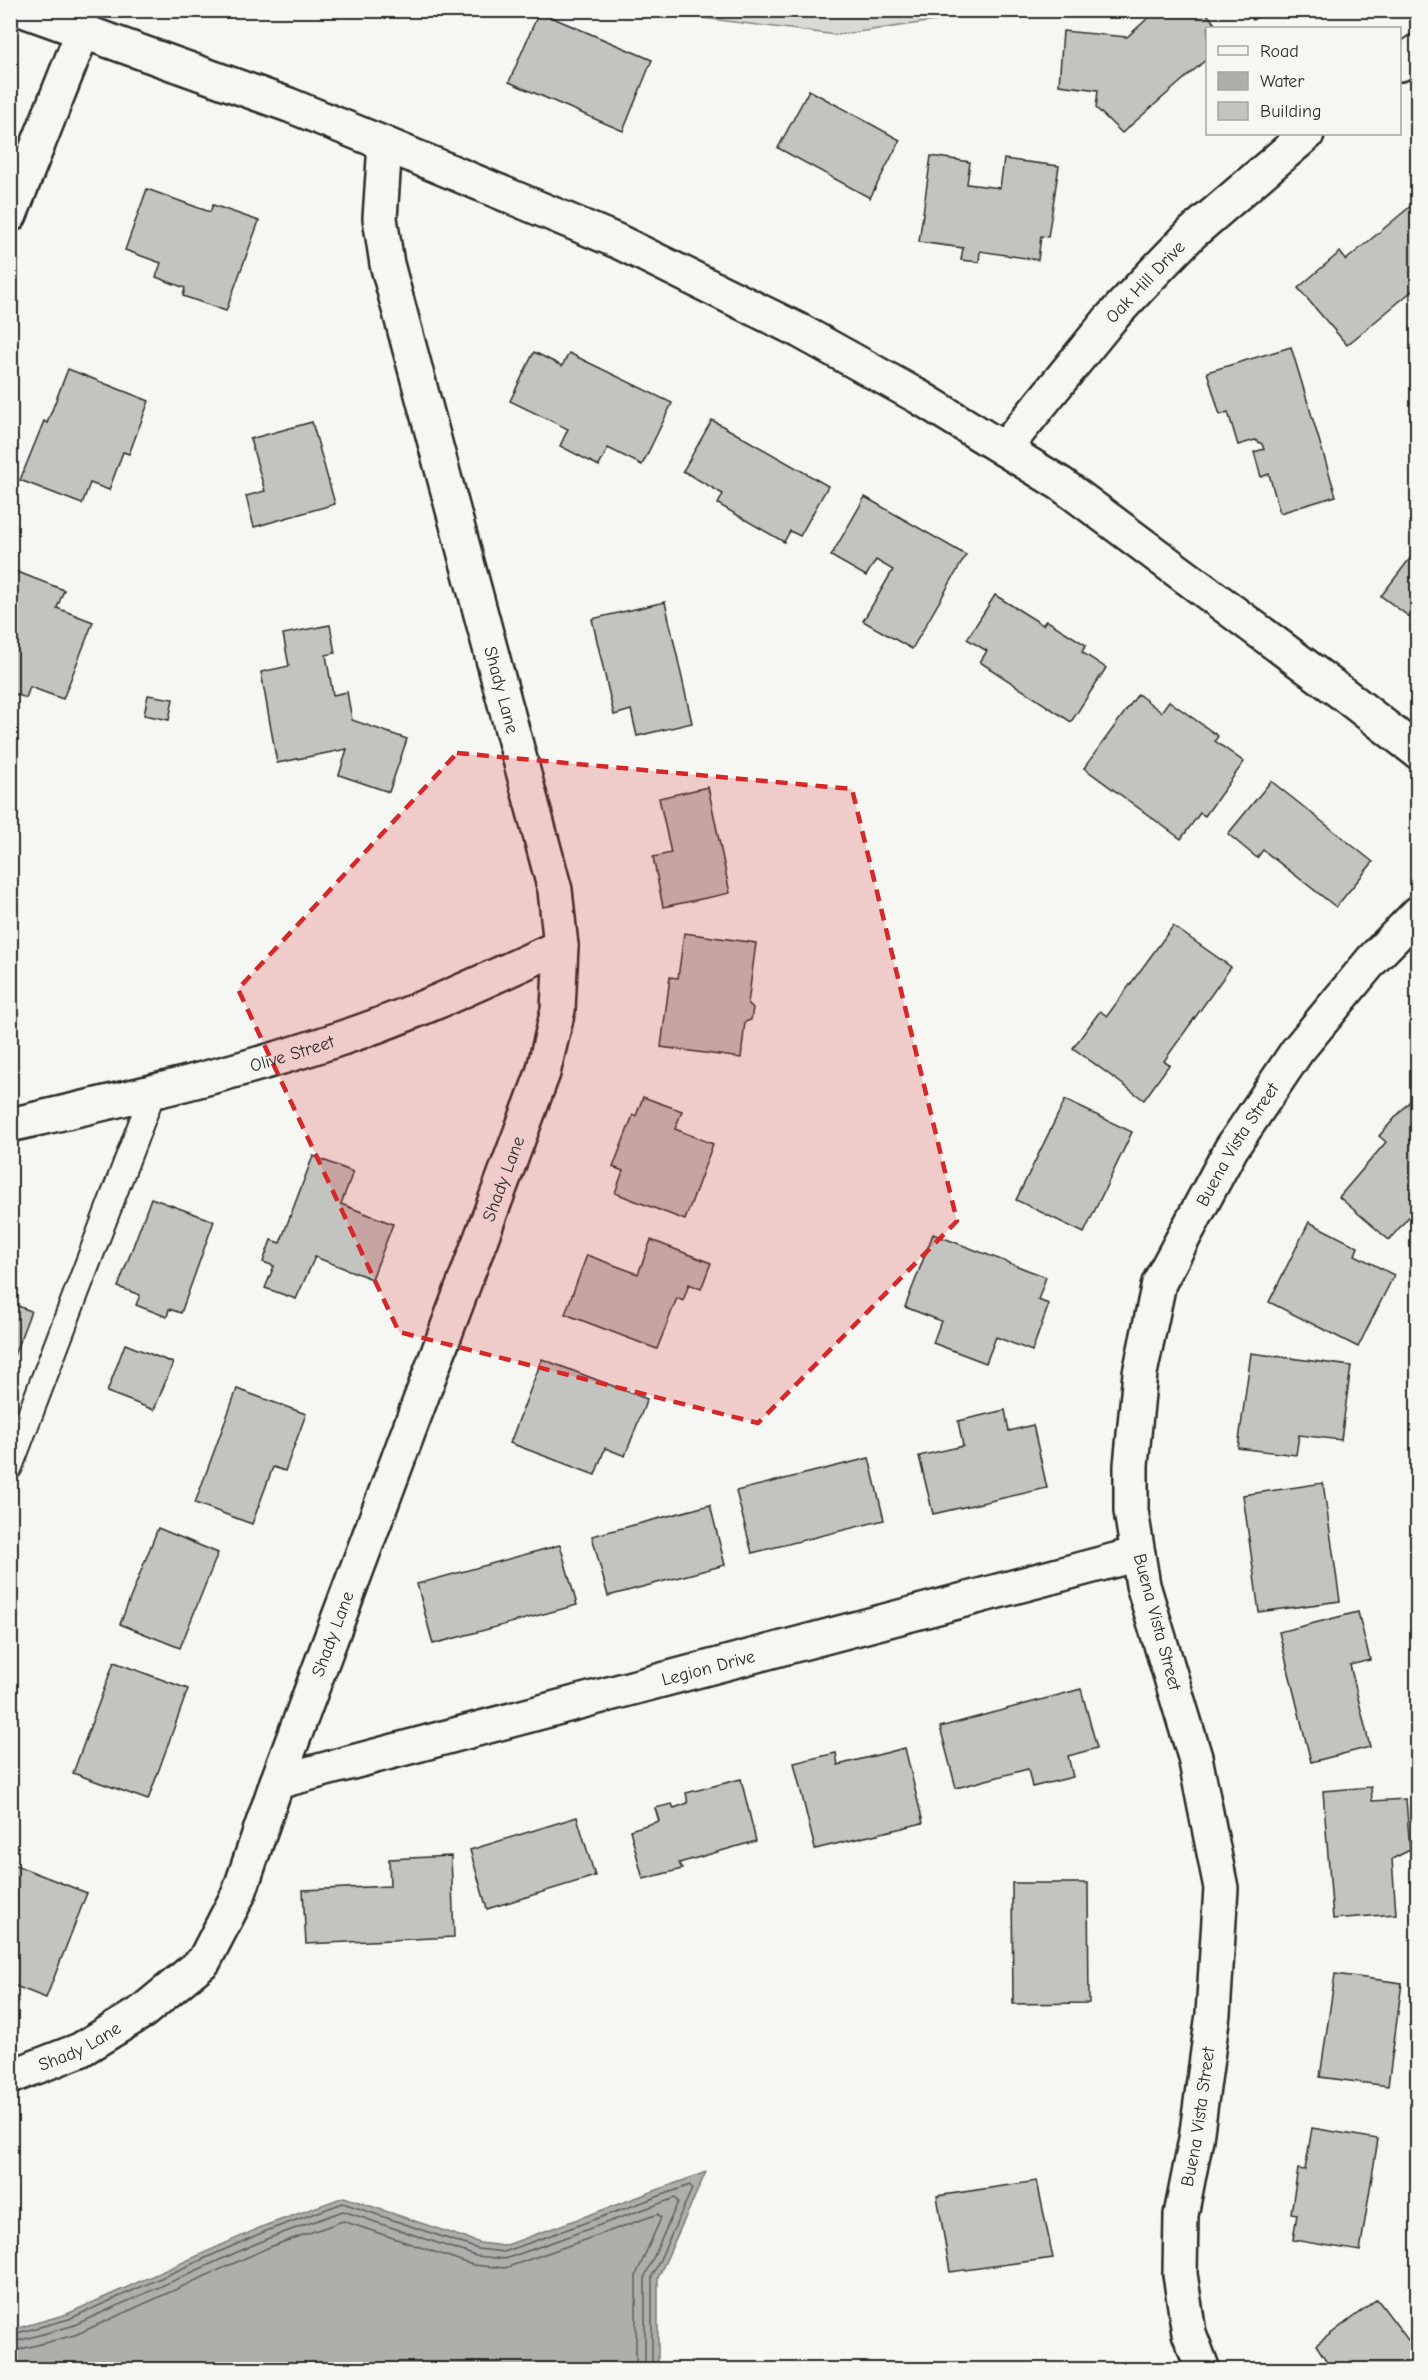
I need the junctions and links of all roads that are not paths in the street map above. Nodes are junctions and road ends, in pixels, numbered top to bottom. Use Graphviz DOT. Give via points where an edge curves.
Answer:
graph roads {
  1 [pos="23,10"];
  2 [pos="83,31"];
  3 [pos="1418,51"];
  4 [pos="1401,63"];
  5 [pos="1306,135"];
  6 [pos="385,144"];
  7 [pos="10,215"];
  8 [pos="1004,449"];
  9 [pos="1418,752"];
  10 [pos="1418,913"];
  11 [pos="561,946"];
  12 [pos="153,1092"];
  13 [pos="10,1125"];
  14 [pos="10,1467"];
  15 [pos="1138,1554"];
  16 [pos="277,1782"];
  17 [pos="10,2077"];
  18 [pos="1203,2370"];
  1 -- 2 [label="street"];
  2 -- 6 [label="street"];
  2 -- 7 [label="street"];
  3 -- 4 [label="street"];
  5 -- 8 [label="street, Oak Hill Drive" via="1158,267 1110,319"];
  6 -- 8 [label="street" via="637,251 800,331"];
  6 -- 11 [label="street, Shady Lane" via="380,218 387,264 555,890"];
  8 -- 9 [label="street" via="1060,483"];
  10 -- 15 [label="street, Buena Vista Street" via="1372,960 1297,1051 1231,1149 1159,1282 1140,1373 1131,1465 1131,1511"];
  11 -- 12 [label="street, Olive Street" via="468,989 335,1041"];
  11 -- 16 [label="street, Shady Lane" via="558,1010 543,1073"];
  12 -- 13 [label="street, Olive Street"];
  12 -- 14 [label="lane"];
  15 -- 16 [label="street, Legion Drive"];
  15 -- 18 [label="street, Buena Vista Street" via="1143,1585 1195,1757 1221,1888 1213,2014 1181,2215 1180,2274 1189,2333"];
  16 -- 17 [label="street, Shady Lane" via="239,1893 204,1960 142,2013 80,2050"];
}
